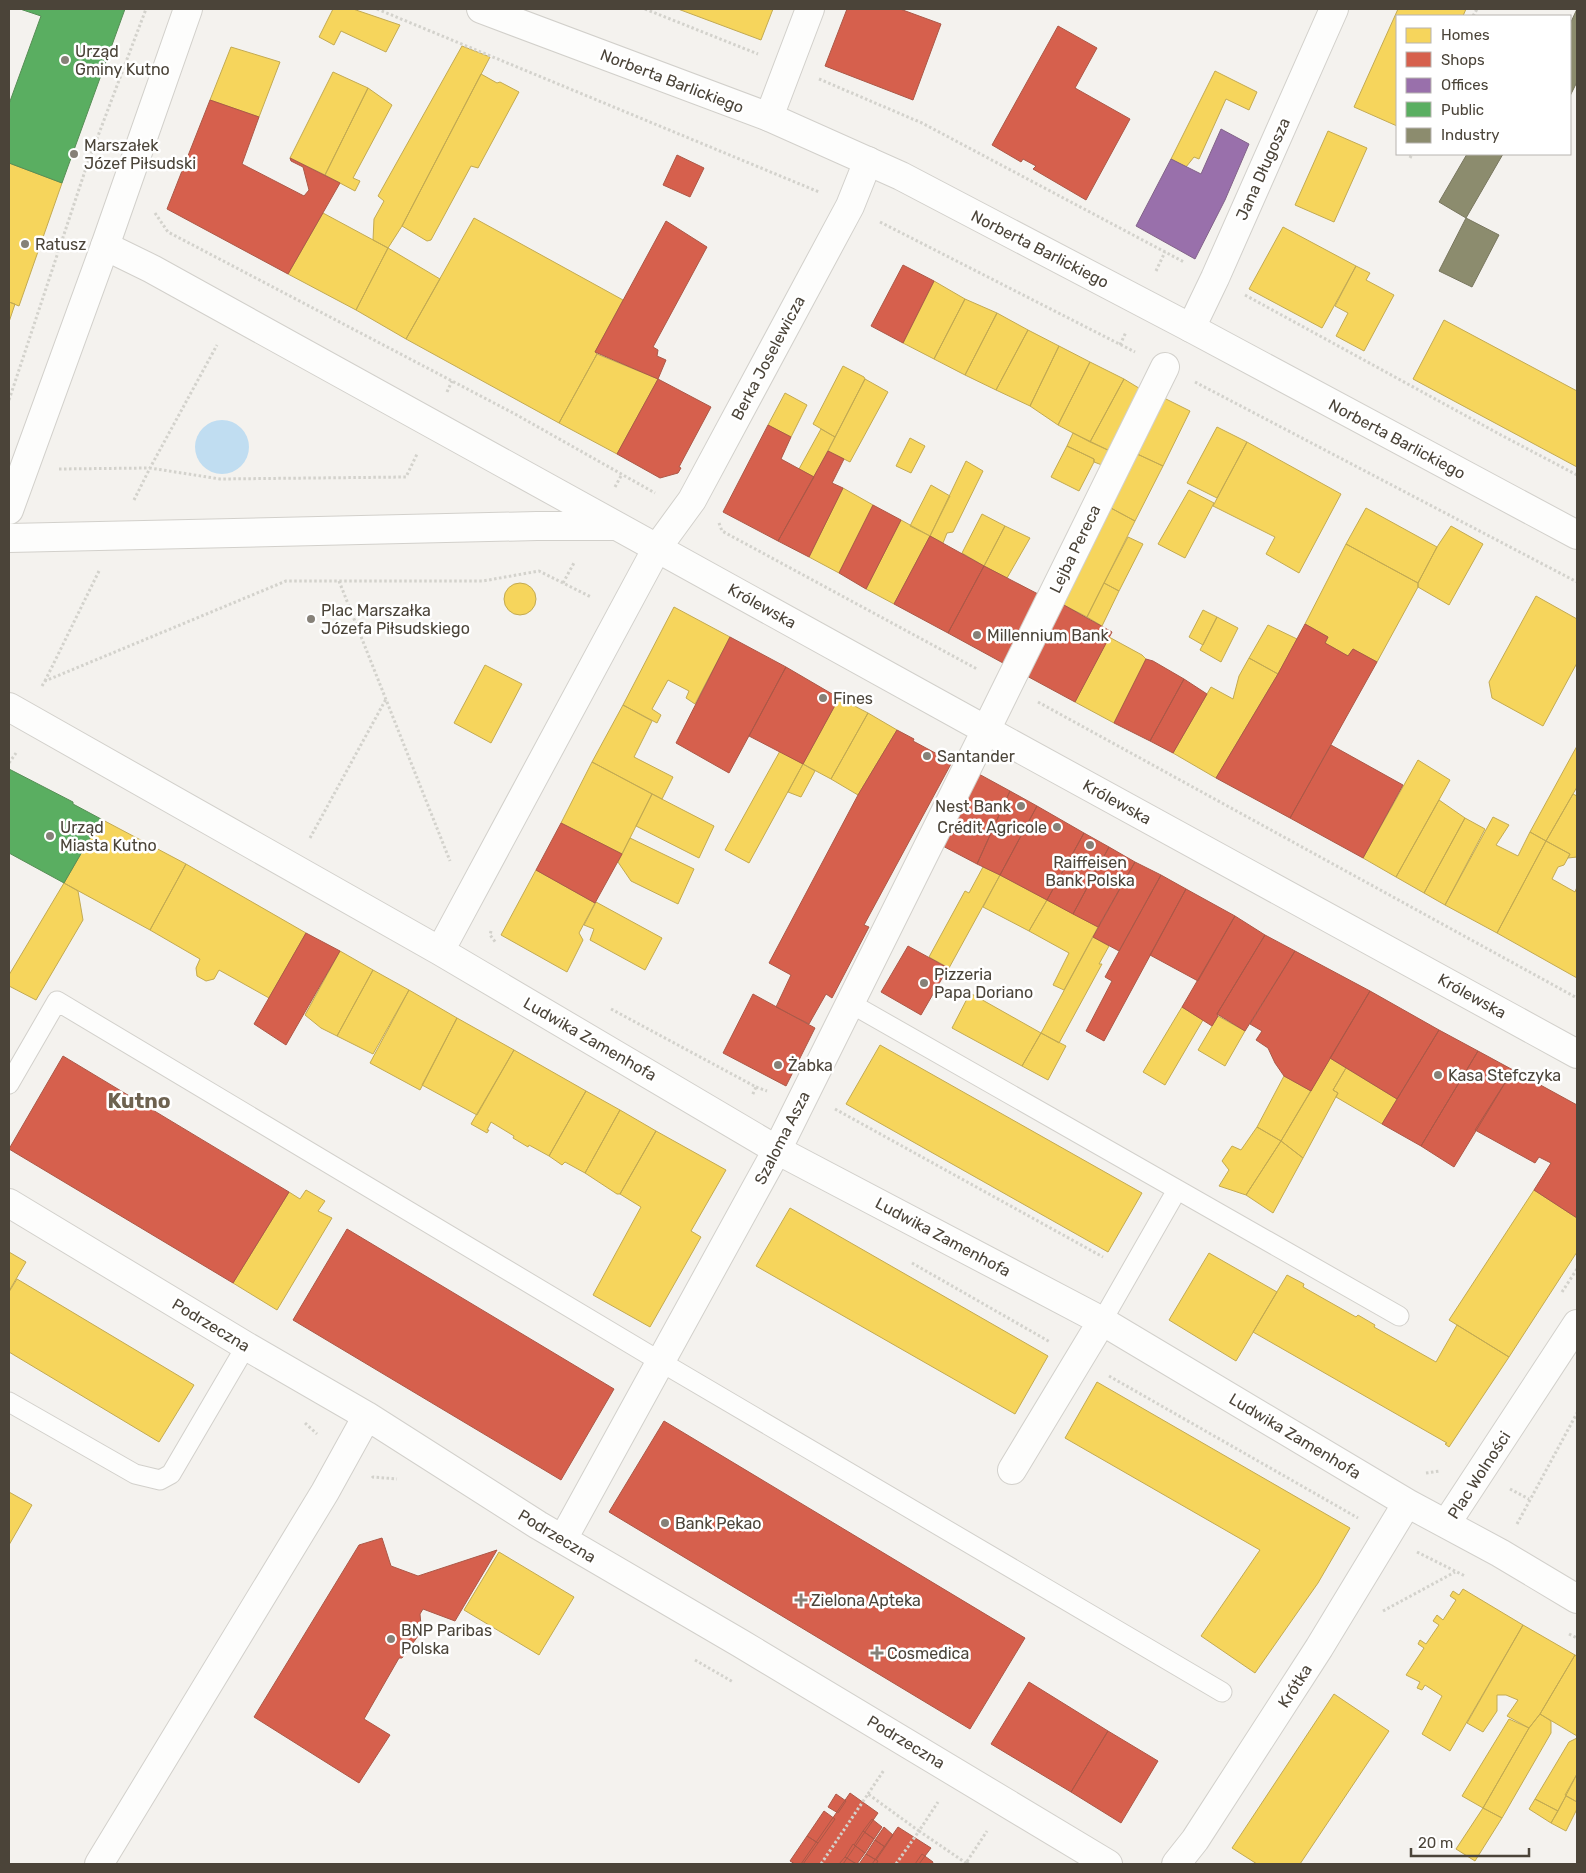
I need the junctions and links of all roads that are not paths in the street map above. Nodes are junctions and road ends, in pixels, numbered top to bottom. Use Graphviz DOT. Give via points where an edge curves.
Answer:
graph roads {
  1 [pos="188,9"];
  2 [pos="481,9"];
  3 [pos="810,9"];
  4 [pos="1334,9"];
  5 [pos="769,117"];
  6 [pos="868,161"];
  7 [pos="105,246"];
  8 [pos="1191,328"];
  9 [pos="1165,367"];
  10 [pos="9,510"];
  11 [pos="615,526"];
  12 [pos="1577,535"];
  13 [pos="9,538"];
  14 [pos="657,548"];
  15 [pos="16,712"];
  16 [pos="986,730"];
  17 [pos="440,951"];
  18 [pos="850,1003"];
  19 [pos="1577,1054"];
  20 [pos="9,1084"];
  21 [pos="777,1150"];
  22 [pos="1177,1190"];
  23 [pos="9,1203"];
  24 [pos="1399,1316"];
  25 [pos="1102,1321"];
  26 [pos="1577,1324"];
  27 [pos="246,1346"];
  28 [pos="661,1362"];
  29 [pos="9,1402"];
  30 [pos="366,1416"];
  31 [pos="1012,1470"];
  32 [pos="1407,1503"];
  33 [pos="1446,1524"];
  34 [pos="563,1539"];
  35 [pos="1577,1599"];
  36 [pos="1222,1692"];
  37 [pos="99,1864"];
  38 [pos="1108,1864"];
  39 [pos="1176,1864"];
  1 -- 7 [label="street"];
  2 -- 5 [label="street, Norberta Barlickiego"];
  3 -- 5 [label="street"];
  4 -- 8 [label="street, Jana Długosza"];
  5 -- 6 [label="street, Norberta Barlickiego"];
  6 -- 8 [label="street, Norberta Barlickiego"];
  6 -- 14 [label="street, Berka Joselewicza" via="850,206 692,500"];
  7 -- 10 [label="street"];
  7 -- 11 [label="street"];
  8 -- 12 [label="street, Norberta Barlickiego"];
  9 -- 16 [label="street, Lejba Pereca"];
  11 -- 13 [label="street"];
  11 -- 14 [label="street"];
  14 -- 16 [label="street, Królewska"];
  14 -- 17 [label="street"];
  15 -- 17 [label="street"];
  16 -- 18 [label="street, Szaloma Asza"];
  16 -- 19 [label="street, Królewska"];
  17 -- 21 [label="street, Ludwika Zamenhofa"];
  18 -- 21 [label="street, Szaloma Asza"];
  18 -- 22 [label="lane"];
  20 -- 28 [label="lane" via="57,1001"];
  21 -- 25 [label="street, Ludwika Zamenhofa"];
  21 -- 28 [label="street, Szaloma Asza"];
  22 -- 24 [label="lane"];
  22 -- 25 [label="lane"];
  23 -- 27 [label="street, Podrzeczna"];
  25 -- 31 [label="street"];
  25 -- 32 [label="street, Ludwika Zamenhofa"];
  26 -- 33 [label="street, Plac Wolności"];
  27 -- 29 [label="lane" via="171,1474 160,1480 135,1474"];
  27 -- 30 [label="street, Podrzeczna"];
  28 -- 34 [label="street, Szaloma Asza"];
  28 -- 36 [label="lane"];
  30 -- 34 [label="street, Podrzeczna"];
  30 -- 37 [label="street" via="325,1492"];
  32 -- 33 [label="street, Ludwika Zamenhofa"];
  32 -- 39 [label="street, Krótka" via="1319,1648 1195,1840"];
  33 -- 35 [label="street, Plac Wolności"];
  34 -- 38 [label="street, Podrzeczna"];
}
